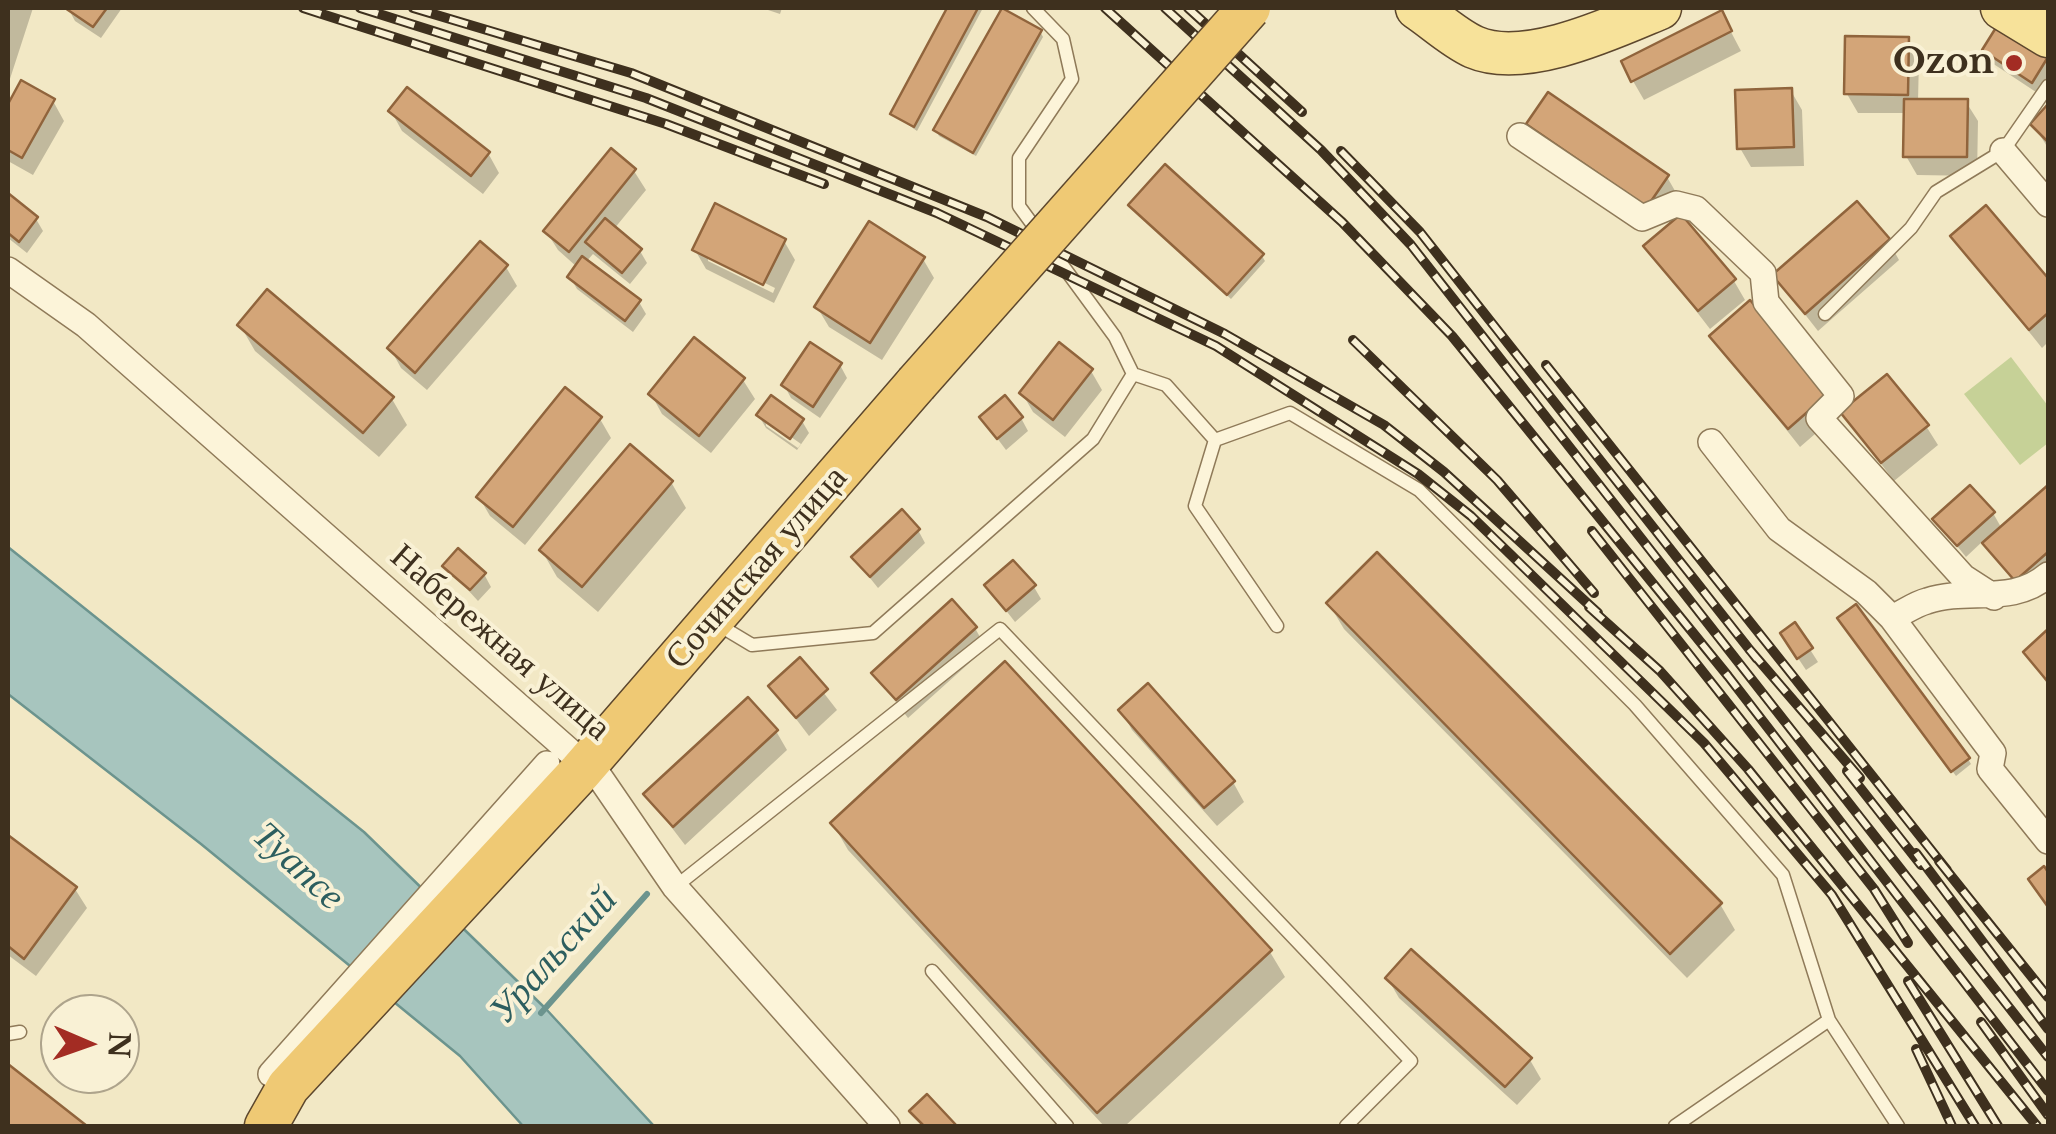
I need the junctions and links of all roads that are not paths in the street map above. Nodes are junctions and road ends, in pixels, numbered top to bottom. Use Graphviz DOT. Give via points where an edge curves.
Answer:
graph roads {
  1 [pos="1033,8"];
  2 [pos="1249,8"];
  3 [pos="1660,8"];
  4 [pos="2002,8"];
  5 [pos="1431,15"];
  6 [pos="2048,36"];
  7 [pos="2048,86"];
  8 [pos="1520,136"];
  9 [pos="2003,150"];
  10 [pos="2048,204"];
  11 [pos="8,270"];
  12 [pos="1825,314"];
  13 [pos="1134,374"];
  14 [pos="1215,440"];
  15 [pos="1711,442"];
  16 [pos="2048,574"];
  17 [pos="1994,597"];
  18 [pos="1892,618"];
  19 [pos="712,621"];
  20 [pos="1277,626"];
  21 [pos="571,767"];
  22 [pos="2048,841"];
  23 [pos="674,887"];
  24 [pos="932,971"];
  25 [pos="1829,1020"];
  26 [pos="266,1126"];
  27 [pos="887,1126"];
  28 [pos="1068,1126"];
  29 [pos="1346,1126"];
  30 [pos="1675,1126"];
  31 [pos="1898,1126"];
  1 -- 13 [label="lane" via="1063,39 1072,79 1019,158 1019,206 1115,337"];
  2 -- 19 [label="highway, Сочинская улица, bridge"];
  3 -- 5 [label="main road" via="1517,54 1476,48"];
  4 -- 6 [label="main road"];
  7 -- 9 [label="lane"];
  8 -- 17 [label="street" via="1642,218 1676,204 1696,209 1764,273 1766,302 1841,396 1818,418 1963,577"];
  9 -- 10 [label="street"];
  9 -- 12 [label="lane" via="1936,192 1911,228"];
  11 -- 21 [label="street, Набережная улица" via="86,325"];
  13 -- 14 [label="lane" via="1166,385"];
  13 -- 19 [label="lane" via="1093,439 873,633 752,645"];
  14 -- 20 [label="lane" via="1196,506"];
  14 -- 25 [label="lane" via="1290,412 1419,490 1635,706 1783,875"];
  15 -- 18 [label="street" via="1779,529"];
  16 -- 17 [label="street" via="2034,587"];
  17 -- 18 [label="street" via="1929,600"];
  18 -- 22 [label="street" via="1993,753 1990,769"];
  19 -- 21 [label="highway, Сочинская улица"];
  21 -- 23 [label="street, Набережная улица" via="616,797"];
  21 -- 26 [label="highway, Сочинская улица" via="279,1080"];
  23 -- 27 [label="street, Набережная улица"];
  23 -- 29 [label="lane" via="1000,629 1411,1061"];
  24 -- 28 [label="lane"];
  25 -- 30 [label="lane"];
  25 -- 31 [label="lane"];
}
